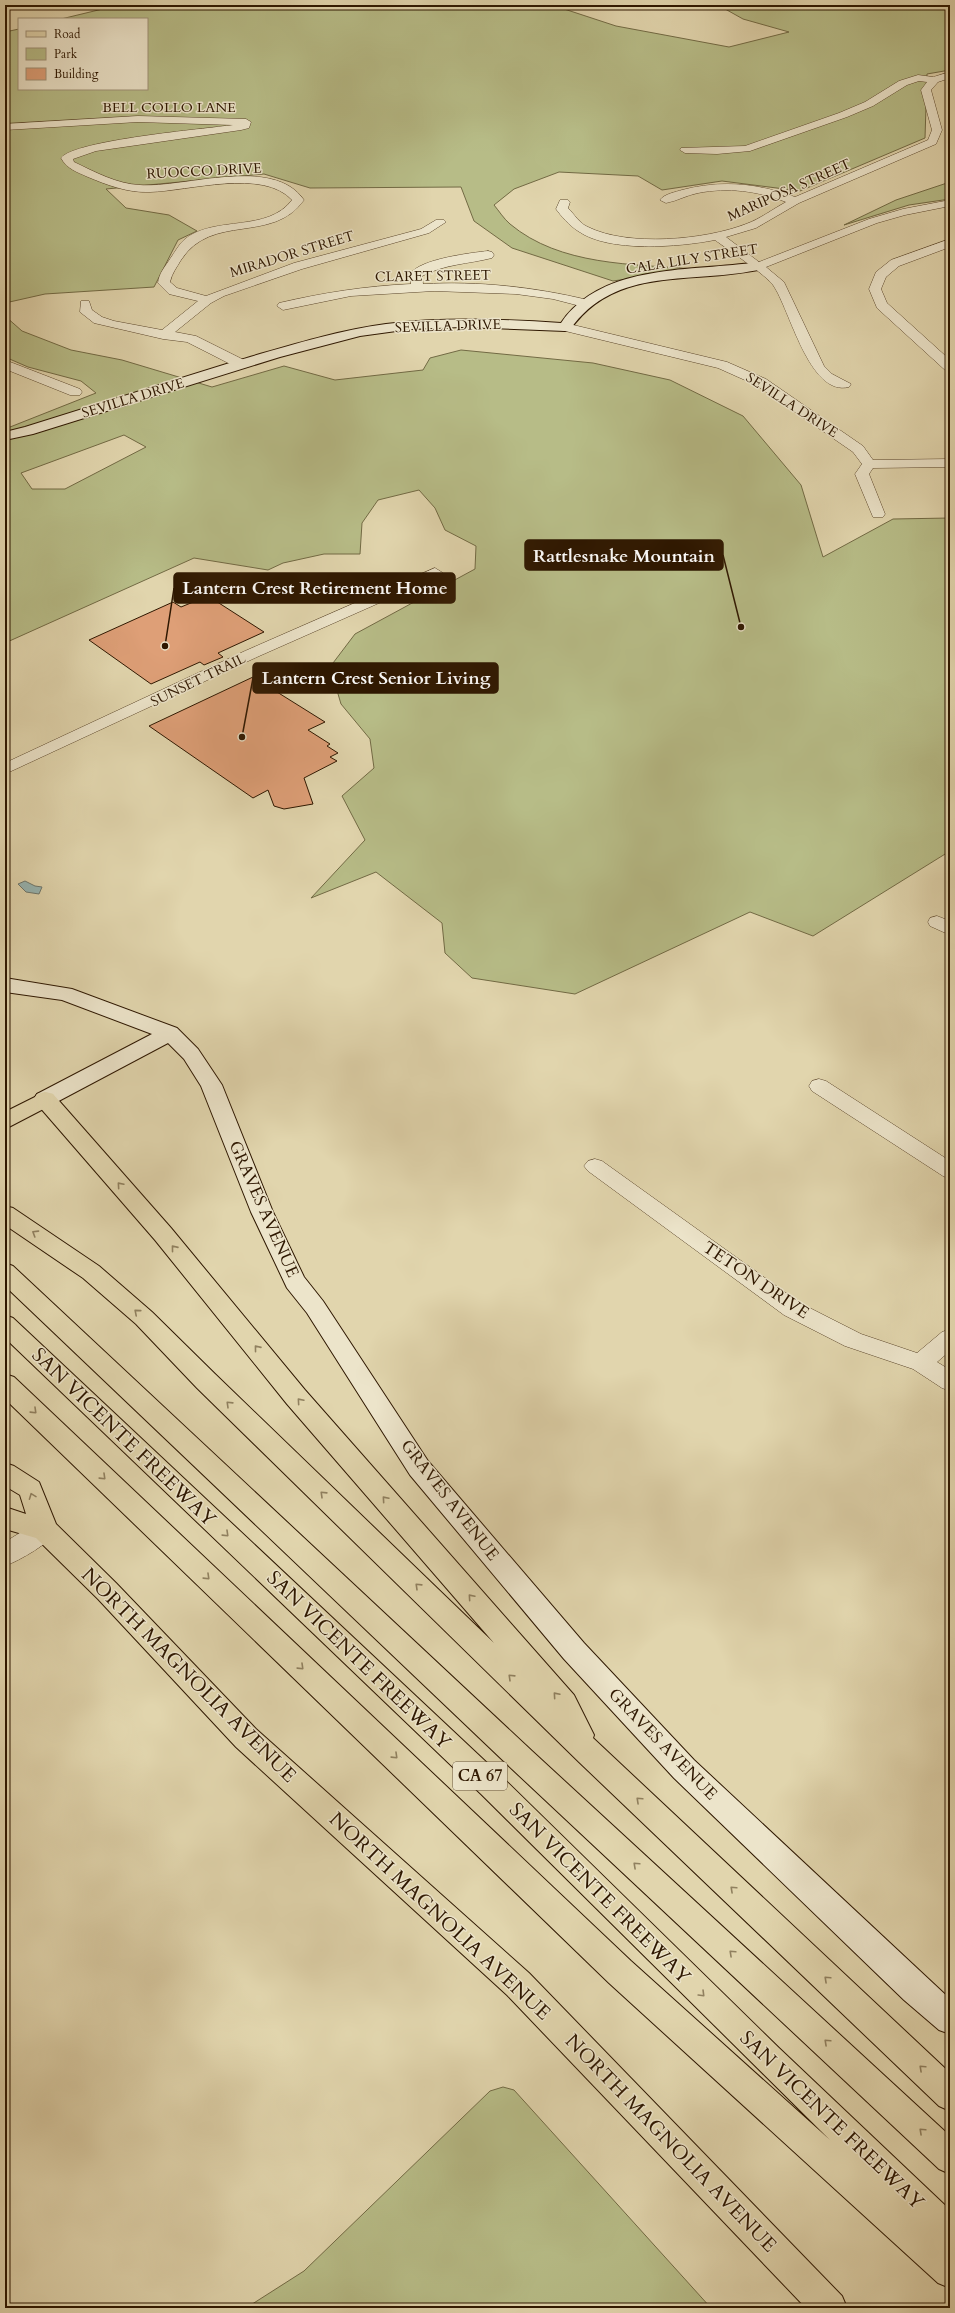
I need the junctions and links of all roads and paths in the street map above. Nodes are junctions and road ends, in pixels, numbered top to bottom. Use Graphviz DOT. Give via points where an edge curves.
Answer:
graph roads {
  1 [pos="950,75"];
  2 [pos="934,80"];
  3 [pos="5,127"];
  4 [pos="685,150"];
  5 [pos="69,156"];
  6 [pos="666,200"];
  7 [pos="795,201"];
  8 [pos="564,202"];
  9 [pos="950,203"];
  10 [pos="440,222"];
  11 [pos="717,236"];
  12 [pos="950,243"];
  13 [pos="488,255"];
  14 [pos="758,266"];
  15 [pos="417,289"];
  16 [pos="207,300"];
  17 [pos="584,303"];
  18 [pos="85,304"];
  19 [pos="283,306"];
  20 [pos="565,328"];
  21 [pos="163,335"];
  22 [pos="950,352"];
  23 [pos="936,355"];
  24 [pos="5,364"];
  25 [pos="241,364"];
  26 [pos="950,367"];
  27 [pos="18,369"];
  28 [pos="5,376"];
  29 [pos="844,384"];
  30 [pos="75,392"];
  31 [pos="5,436"];
  32 [pos="950,463"];
  33 [pos="869,464"];
  34 [pos="878,514"];
  35 [pos="435,573"];
  36 [pos="5,769"];
  37 [pos="5,985"];
  38 [pos="170,1033"];
  39 [pos="819,1086"];
  40 [pos="45,1099"];
  41 [pos="5,1121"];
  42 [pos="595,1166"];
  43 [pos="950,1171"];
  44 [pos="5,1214"];
  45 [pos="5,1272"];
  46 [pos="5,1324"];
  47 [pos="950,1338"];
  48 [pos="921,1363"];
  49 [pos="950,1382"];
  50 [pos="5,1384"];
  51 [pos="5,1473"];
  52 [pos="5,1518"];
  53 [pos="45,1530"];
  54 [pos="5,1555"];
  55 [pos="589,1753"];
  56 [pos="950,2019"];
  57 [pos="950,2095"];
  58 [pos="950,2158"];
  59 [pos="950,2233"];
  60 [pos="950,2271"];
  61 [pos="830,2308"];
  1 -- 2 [label="street"];
  2 -- 4 [label="street" via="918,78 903,83 869,104 843,115 746,149"];
  2 -- 7 [label="street, MARIPOSA STREET" via="926,90 937,130 932,142"];
  3 -- 5 [label="street, BELL COLLO LANE" via="138,119 237,121 246,124 241,127 158,138"];
  5 -- 16 [label="street, RUOCCO DRIVE" via="67,160 70,164 116,185 129,188 150,189 250,180 276,183 295,194 298,200 288,213 201,234 183,248 164,283 173,291"];
  6 -- 7 [label="street" via="683,192 723,186 763,190"];
  7 -- 11 [label="street, MARIPOSA STREET" via="752,226"];
  8 -- 11 [label="street, MARIPOSA STREET" via="562,209 582,229 610,240 647,243"];
  9 -- 14 [label="street, CALA LILY STREET" via="873,221"];
  10 -- 16 [label="street, MIRADOR STREET" via="425,231 298,266 220,293"];
  11 -- 14 [label="street"];
  12 -- 23 [label="street" via="895,263 880,275 876,284 876,294 881,305"];
  13 -- 15 [label="street" via="470,256 425,269 416,274"];
  14 -- 17 [label="street, CALA LILY STREET" via="638,282 607,291"];
  14 -- 29 [label="street" via="778,282 818,367 827,377"];
  15 -- 17 [label="street, CLARET STREET" via="516,291"];
  15 -- 19 [label="street, CLARET STREET" via="335,295"];
  16 -- 21 [label="street, MIRADOR STREET"];
  17 -- 20 [label="street, CALA LILY STREET"];
  18 -- 21 [label="street" via="86,312 104,322"];
  20 -- 25 [label="street, SEVILLA DRIVE" via="510,323 411,325 360,332 312,343"];
  20 -- 33 [label="street, SEVILLA DRIVE" via="722,365 745,374 761,382 858,449"];
  21 -- 25 [label="street" via="191,339"];
  22 -- 23 [label="street"];
  23 -- 26 [label="street"];
  24 -- 27 [label="street"];
  25 -- 31 [label="street, SEVILLA DRIVE"];
  27 -- 28 [label="street"];
  27 -- 30 [label="street"];
  32 -- 33 [label="street"];
  33 -- 34 [label="street" via="862,474"];
  35 -- 36 [label="street, SUNSET TRAIL" via="251,654"];
  37 -- 38 [label="street, GRAVES AVENUE" via="65,994"];
  38 -- 40 [label="street"];
  38 -- 56 [label="street, GRAVES AVENUE" via="191,1054 211,1085 262,1212 295,1282 315,1307 419,1468 574,1651 684,1769 915,1989"];
  39 -- 43 [label="street"];
  40 -- 41 [label="main road"];
  55 -- 40 [label="main road, one-way" via="564,1704 296,1397 163,1234"];
  42 -- 48 [label="street, TETON DRIVE" via="792,1309 853,1340"];
  55 -- 44 [label="main road, one-way" via="144,1318 91,1272"];
  58 -- 45 [label="main road, SAN VICENTE FREEWAY / CA 67, one-way" via="505,1744"];
  46 -- 59 [label="main road, SAN VICENTE FREEWAY / CA 67, one-way" via="485,1780 768,2059"];
  47 -- 48 [label="street"];
  48 -- 49 [label="street, TETON DRIVE"];
  50 -- 60 [label="main road, one-way" via="620,1972"];
  53 -- 51 [label="main road, NORTH MAGNOLIA AVENUE, one-way" via="30,1489"];
  52 -- 53 [label="main road, NORTH MAGNOLIA AVENUE"];
  53 -- 54 [label="street"];
  53 -- 61 [label="main road, NORTH MAGNOLIA AVENUE" via="246,1738 518,1984"];
  57 -- 55 [label="main road, one-way"];
}
